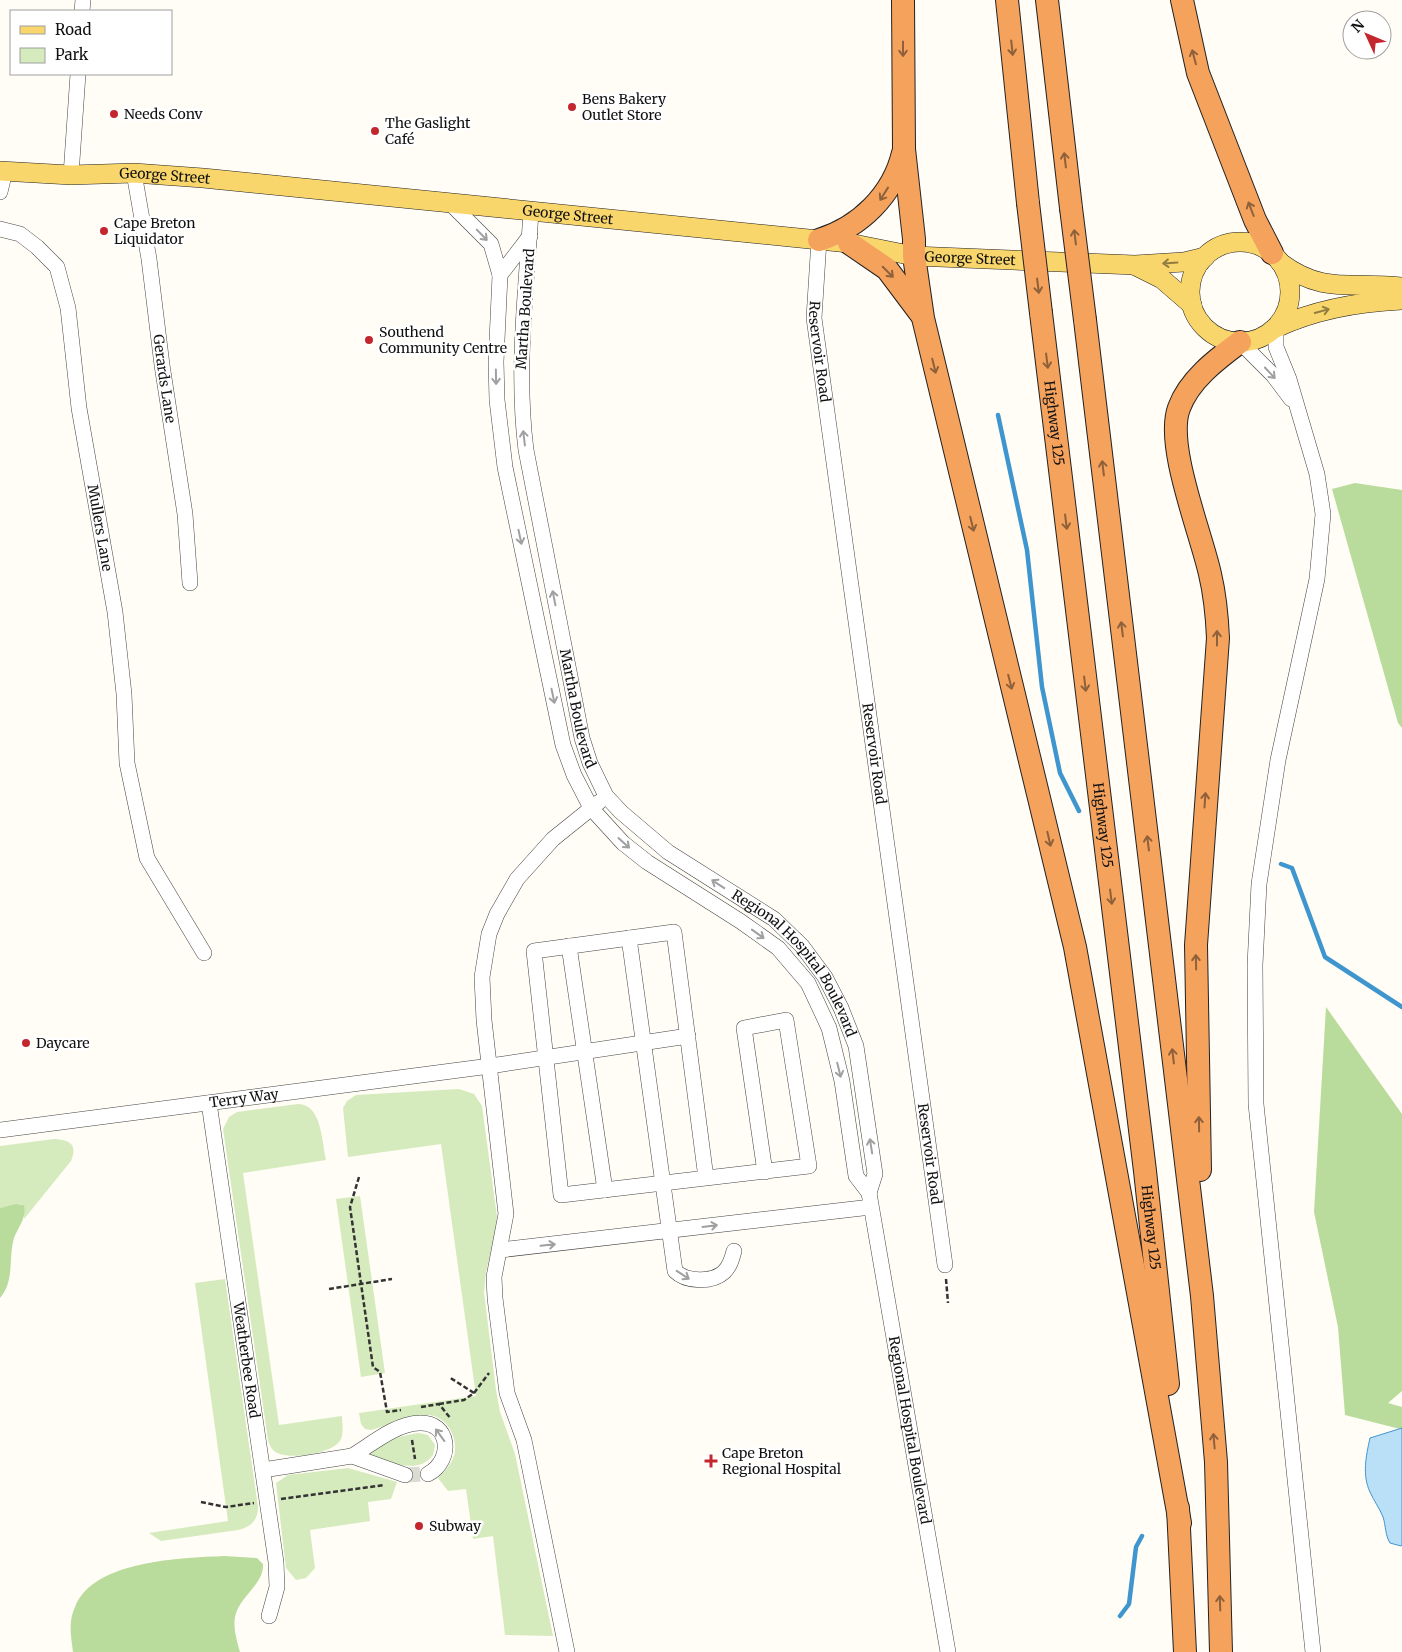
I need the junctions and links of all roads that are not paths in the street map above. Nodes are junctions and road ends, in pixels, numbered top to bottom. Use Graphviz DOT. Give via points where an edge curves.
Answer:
graph roads {
  1 [pos="903,0"];
  2 [pos="1007,0"];
  3 [pos="1047,0"];
  4 [pos="1182,0"];
  5 [pos="78,75"];
  6 [pos="904,149"];
  7 [pos="2,171"];
  8 [pos="134,173"];
  9 [pos="71,175"];
  10 [pos="0,192"];
  11 [pos="450,203"];
  12 [pos="531,212"];
  13 [pos="0,229"];
  14 [pos="530,236"];
  15 [pos="819,240"];
  16 [pos="849,243"];
  17 [pos="914,256"];
  18 [pos="1204,257"];
  19 [pos="1276,258"];
  20 [pos="1135,265"];
  21 [pos="500,275"];
  22 [pos="1402,287"];
  23 [pos="1402,300"];
  24 [pos="1192,305"];
  25 [pos="923,318"];
  26 [pos="1276,328"];
  27 [pos="1240,342"];
  28 [pos="1296,406"];
  29 [pos="190,583"];
  30 [pos="558,618"];
  31 [pos="537,623"];
  32 [pos="606,796"];
  33 [pos="590,808"];
  34 [pos="628,938"];
  35 [pos="569,946"];
  36 [pos="204,953"];
  37 [pos="688,1036"];
  38 [pos="643,1042"];
  39 [pos="584,1051"];
  40 [pos="546,1057"];
  41 [pos="490,1066"];
  42 [pos="210,1103"];
  43 [pos="0,1130"];
  44 [pos="765,1172"];
  45 [pos="706,1178"];
  46 [pos="661,1182"];
  47 [pos="605,1190"];
  48 [pos="870,1200"];
  49 [pos="669,1232"];
  50 [pos="500,1250"];
  51 [pos="734,1251"];
  52 [pos="945,1265"];
  53 [pos="1202,1296"];
  54 [pos="352,1456"];
  55 [pos="263,1470"];
  56 [pos="428,1474"];
  57 [pos="405,1475"];
  58 [pos="1180,1523"];
  59 [pos="269,1616"];
  60 [pos="567,1652"];
  61 [pos="948,1652"];
  62 [pos="1186,1652"];
  63 [pos="1221,1652"];
  64 [pos="1313,1652"];
  1 -- 6 [label="highway, one-way"];
  2 -- 58 [label="highway, Highway 125, one-way, bridge" via="1028,203 1145,1171"];
  53 -- 3 [label="highway, one-way, bridge"];
  19 -- 4 [label="highway, one-way" via="1255,220 1198,73"];
  5 -- 9 [label="street"];
  6 -- 15 [label="highway, one-way" via="897,170 878,203 859,220"];
  6 -- 17 [label="highway"];
  7 -- 9 [label="main road, George Street"];
  7 -- 10 [label="street"];
  8 -- 9 [label="main road, George Street"];
  8 -- 11 [label="main road, George Street"];
  8 -- 29 [label="street, Gerards Lane" via="186,514"];
  11 -- 12 [label="main road, George Street"];
  11 -- 21 [label="street, one-way" via="490,244"];
  12 -- 14 [label="street"];
  12 -- 15 [label="main road, George Street"];
  13 -- 36 [label="street, Mullers Lane" via="20,234 57,267 68,308 80,415 115,612 127,763 147,858"];
  14 -- 21 [label="street, Martha Boulevard"];
  30 -- 14 [label="street, Martha Boulevard, one-way" via="521,410 520,378"];
  15 -- 16 [label="main road, George Street"];
  15 -- 52 [label="street, Reservoir Road" via="814,318"];
  16 -- 17 [label="main road, George Street"];
  16 -- 25 [label="highway, one-way" via="887,269"];
  17 -- 20 [label="main road, George Street"];
  17 -- 25 [label="highway"];
  18 -- 19 [label="main road" via="1216,248 1245,242 1259,246"];
  18 -- 20 [label="main road, George Street, one-way" via="1184,262"];
  18 -- 24 [label="main road" via="1192,279"];
  19 -- 22 [label="main road" via="1306,279 1321,284"];
  19 -- 26 [label="main road" via="1288,275 1290,296 1284,316"];
  20 -- 24 [label="main road, George Street" via="1162,279"];
  21 -- 31 [label="street, Martha Boulevard, one-way" via="496,362 500,436"];
  26 -- 23 [label="main road, one-way" via="1317,312"];
  24 -- 27 [label="main road" via="1197,317 1215,336"];
  25 -- 58 [label="highway, one-way" via="1075,947"];
  26 -- 27 [label="main road" via="1253,341"];
  26 -- 28 [label="street" via="1276,347"];
  27 -- 28 [label="street, one-way" via="1273,375"];
  53 -- 27 [label="highway, one-way" via="1196,945 1218,638 1210,574 1180,468 1175,425 1189,388"];
  28 -- 64 [label="street" via="1317,474 1323,514 1317,579 1278,760 1259,884 1255,965 1256,1104"];
  30 -- 31 [label="street"];
  30 -- 32 [label="street, Martha Boulevard" via="582,738"];
  31 -- 33 [label="street, Martha Boulevard, one-way" via="563,745"];
  32 -- 33 [label="street"];
  48 -- 32 [label="street, Regional Hospital Boulevard, one-way" via="876,1174 856,1046 825,977 802,946 774,919 668,852 643,833"];
  33 -- 41 [label="street" via="529,864 496,914 482,977"];
  33 -- 48 [label="street, Regional Hospital Boulevard, one-way" via="623,843 647,862 778,948 808,983 829,1028 842,1081 856,1176"];
  34 -- 35 [label="street"];
  34 -- 37 [label="street" via="674,932"];
  34 -- 38 [label="street"];
  35 -- 39 [label="street"];
  35 -- 40 [label="street" via="534,951"];
  37 -- 38 [label="street, Terry Way"];
  37 -- 45 [label="street"];
  38 -- 39 [label="street, Terry Way"];
  38 -- 46 [label="street"];
  39 -- 40 [label="street, Terry Way"];
  39 -- 47 [label="street"];
  40 -- 41 [label="street, Terry Way"];
  40 -- 47 [label="street" via="561,1195"];
  41 -- 42 [label="street, Terry Way"];
  41 -- 50 [label="street" via="506,1214"];
  42 -- 43 [label="street, Terry Way"];
  42 -- 55 [label="street, Weatherbee Road"];
  44 -- 44 [label="street" via="809,1166 786,1020 744,1028"];
  44 -- 45 [label="street"];
  45 -- 46 [label="street"];
  46 -- 47 [label="street"];
  46 -- 49 [label="street"];
  49 -- 48 [label="street, one-way"];
  48 -- 61 [label="street, Regional Hospital Boulevard"];
  50 -- 49 [label="street, one-way"];
  49 -- 51 [label="street, one-way" via="676,1271 689,1280 717,1277 731,1263"];
  50 -- 60 [label="street" via="494,1287 507,1393 524,1440"];
  63 -- 53 [label="highway, one-way" via="1216,1462"];
  54 -- 55 [label="street"];
  56 -- 54 [label="street, one-way" via="441,1464 446,1449 442,1435 427,1424 416,1423 398,1429"];
  54 -- 57 [label="street"];
  55 -- 59 [label="street, Weatherbee Road" via="277,1572 277,1586"];
  58 -- 62 [label="highway, Highway 125"];
}
